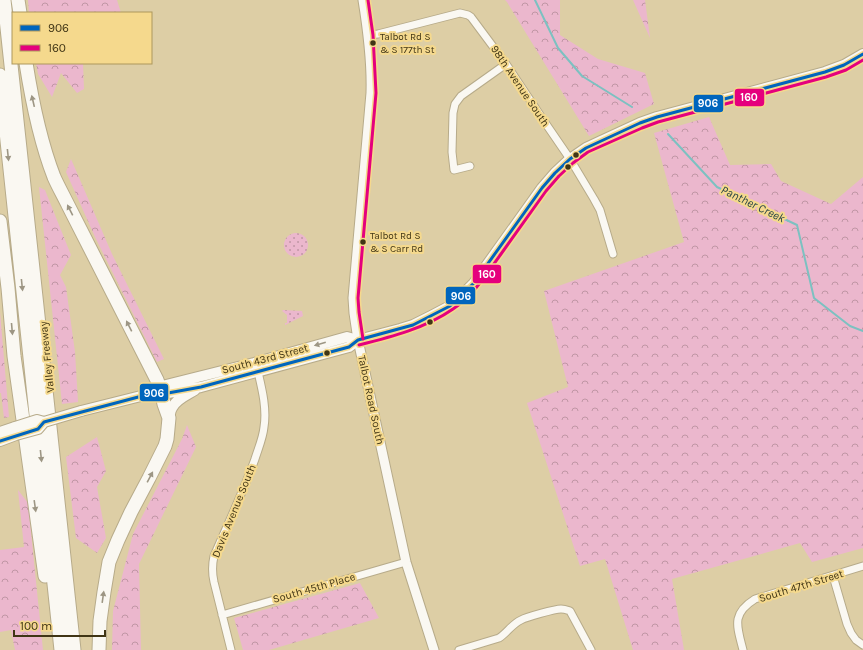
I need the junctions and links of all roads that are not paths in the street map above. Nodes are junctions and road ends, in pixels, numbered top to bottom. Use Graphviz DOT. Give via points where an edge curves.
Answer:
graph roads {
  1 [pos="4,0"];
  2 [pos="10,0"];
  3 [pos="18,0"];
  4 [pos="363,0"];
  5 [pos="20,12"];
  6 [pos="12,22"];
  7 [pos="368,35"];
  8 [pos="863,54"];
  9 [pos="16,64"];
  10 [pos="26,64"];
  11 [pos="506,64"];
  12 [pos="0,75"];
  13 [pos="570,159"];
  14 [pos="470,166"];
  15 [pos="0,220"];
  16 [pos="613,254"];
  17 [pos="358,340"];
  18 [pos="258,372"];
  19 [pos="201,387"];
  20 [pos="161,390"];
  21 [pos="169,418"];
  22 [pos="16,431"];
  23 [pos="0,432"];
  24 [pos="0,441"];
  25 [pos="406,562"];
  26 [pos="863,566"];
  27 [pos="833,576"];
  28 [pos="222,615"];
  29 [pos="863,645"];
  30 [pos="54,650"];
  31 [pos="61,650"];
  32 [pos="74,650"];
  33 [pos="79,650"];
  34 [pos="99,650"];
  35 [pos="231,650"];
  36 [pos="434,650"];
  37 [pos="459,650"];
  38 [pos="591,650"];
  39 [pos="743,650"];
  1 -- 32 [label="highway"];
  2 -- 6 [label="highway"];
  3 -- 5 [label="highway"];
  4 -- 7 [label="street, Talbot Road South"];
  7 -- 11 [label="street, 98th Avenue South" via="460,13 471,16"];
  7 -- 17 [label="street, Talbot Road South" via="371,94 353,298"];
  8 -- 13 [label="main road" via="825,72 640,123 586,148"];
  9 -- 33 [label="highway, Valley Freeway"];
  20 -- 10 [label="highway, one-way" via="54,177 41,137"];
  11 -- 13 [label="street, 98th Avenue South"];
  11 -- 14 [label="street" via="461,96 455,104 452,152 454,170"];
  12 -- 31 [label="highway, Valley Freeway, one-way"];
  13 -- 16 [label="street, 98th Avenue South" via="600,210"];
  13 -- 17 [label="main road" via="542,188 474,283 450,306 413,325"];
  15 -- 30 [label="highway, one-way" via="14,356"];
  17 -- 18 [label="main road, South 43rd Street" via="349,347"];
  17 -- 20 [label="main road, South 43rd Street, one-way" via="347,337 166,386"];
  17 -- 25 [label="street, Talbot Road South"];
  18 -- 19 [label="main road, South 43rd Street"];
  18 -- 28 [label="street, Davis Avenue South" via="265,414 262,436 214,556 212,573"];
  19 -- 20 [label="main road, South 43rd Street" via="168,393"];
  19 -- 21 [label="main road" via="179,400 171,409"];
  20 -- 21 [label="highway"];
  20 -- 22 [label="main road, South 43rd Street, bridge" via="44,422 36,420"];
  34 -- 21 [label="highway, one-way" via="100,621 109,562 165,446"];
  22 -- 23 [label="main road, South 43rd Street"];
  22 -- 24 [label="main road, South 43rd Street"];
  25 -- 28 [label="street, South 45th Place"];
  25 -- 36 [label="street, Talbot Road South"];
  26 -- 27 [label="street, South 47th Street"];
  27 -- 29 [label="street" via="851,633"];
  27 -- 39 [label="street, South 47th Street" via="755,599 744,607 737,620"];
  28 -- 35 [label="street, Davis Avenue South"];
  37 -- 38 [label="street" via="499,638 522,619 560,609 570,611"];
}
